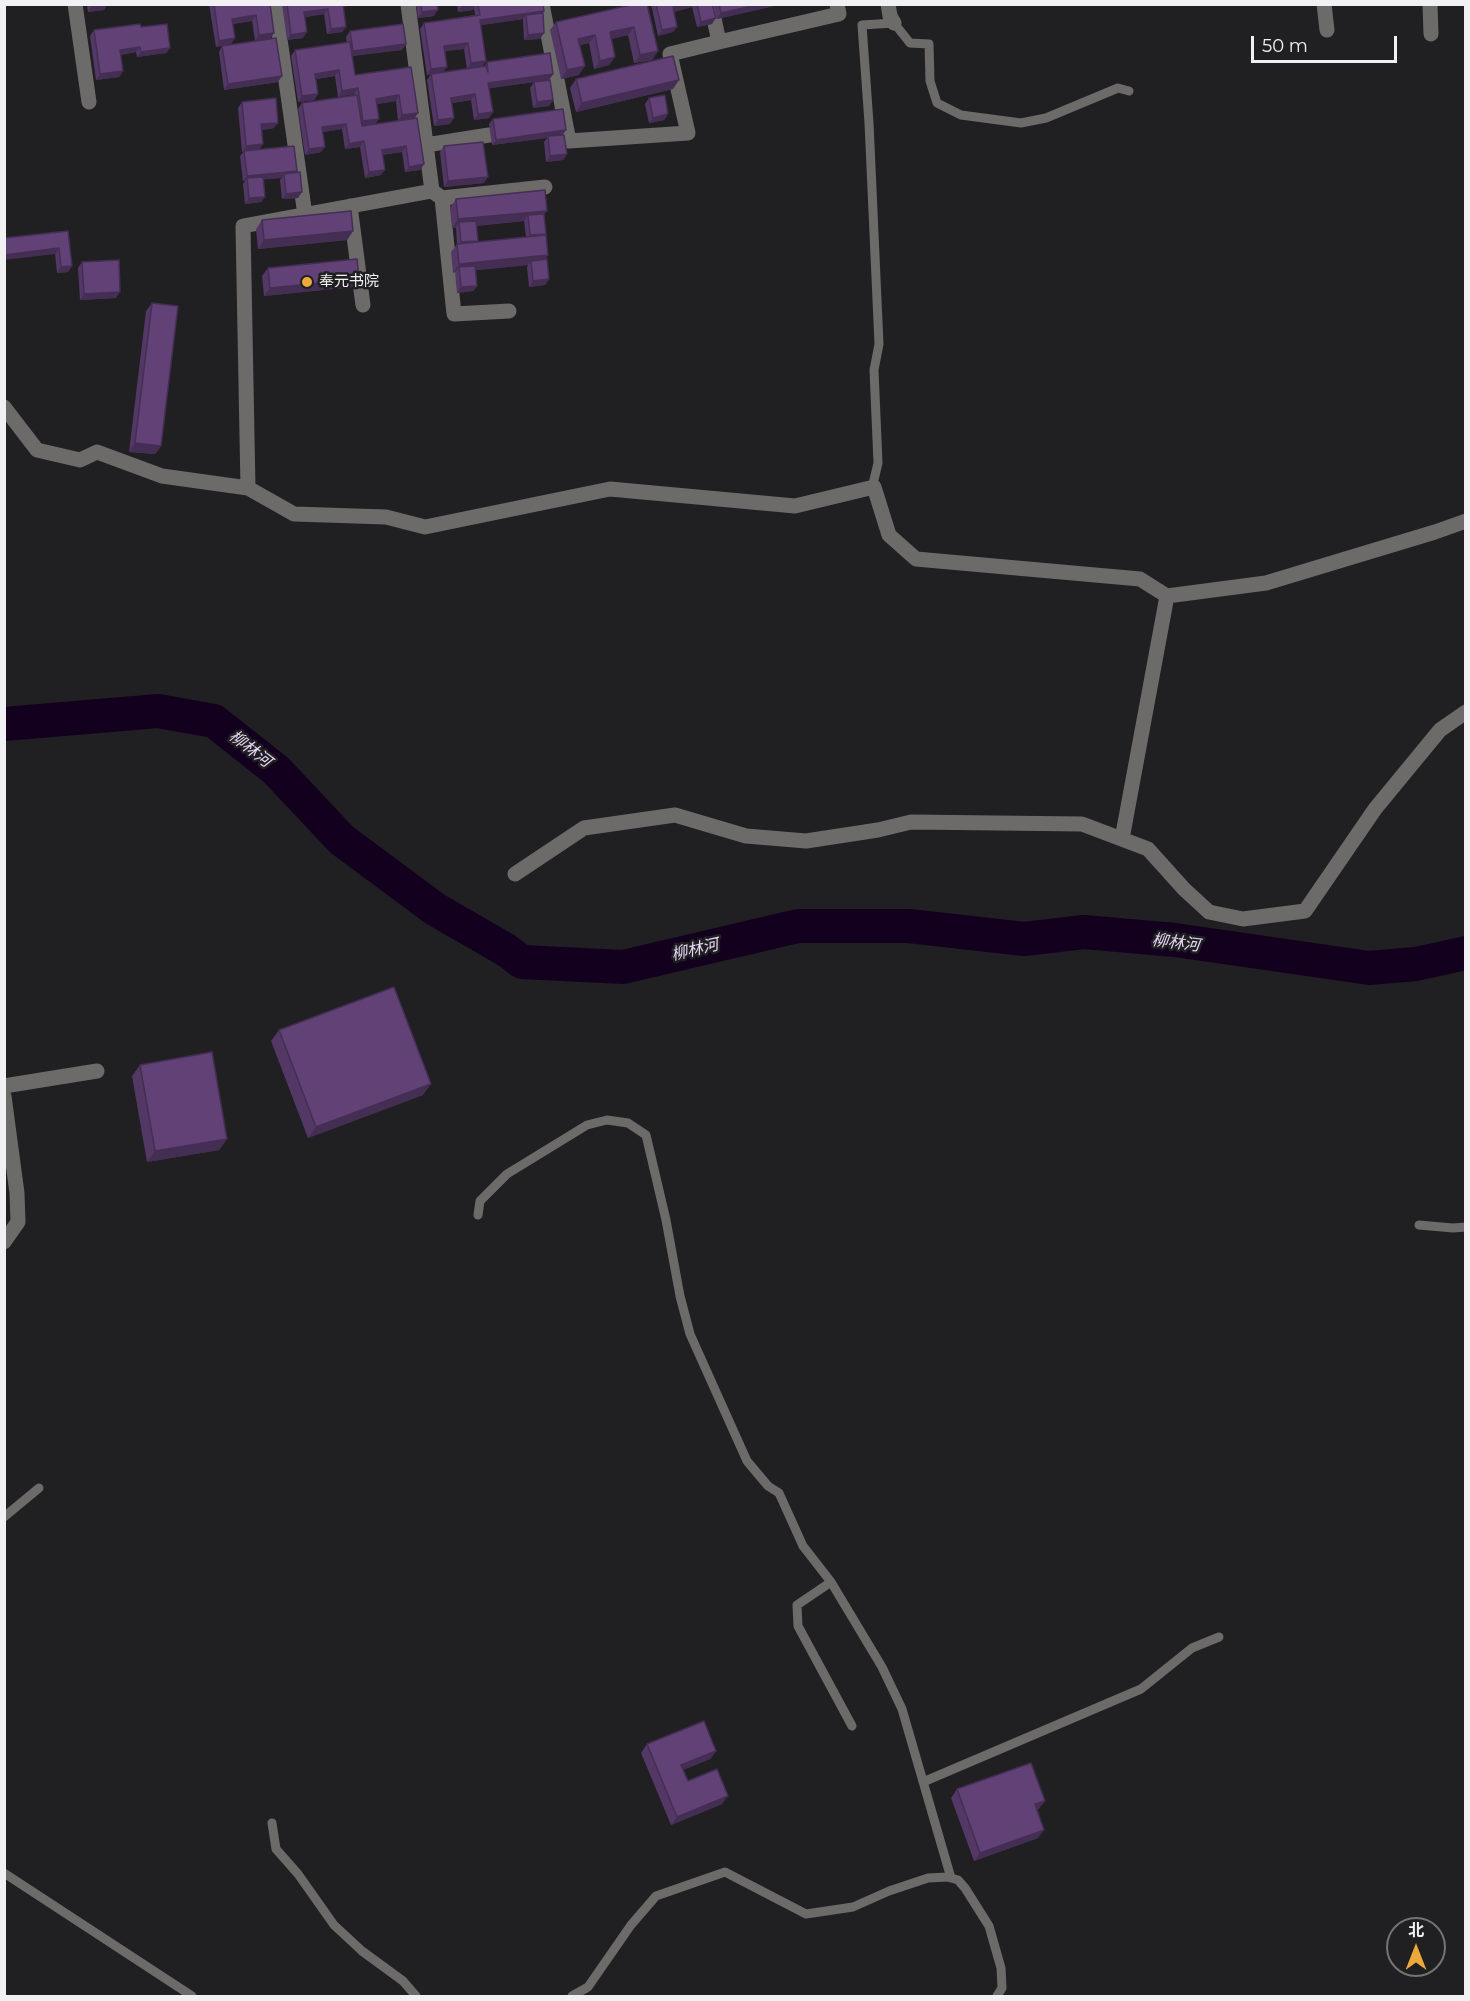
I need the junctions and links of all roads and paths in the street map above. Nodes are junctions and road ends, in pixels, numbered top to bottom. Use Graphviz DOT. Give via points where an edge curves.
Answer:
graph roads {
  1 [pos="75,4"];
  2 [pos="275,4"];
  3 [pos="408,4"];
  4 [pos="542,4"];
  5 [pos="711,4"];
  6 [pos="837,4"];
  7 [pos="888,4"];
  8 [pos="1324,4"];
  9 [pos="1430,4"];
  10 [pos="894,23"];
  11 [pos="1327,30"];
  12 [pos="1431,34"];
  13 [pos="719,42"];
  14 [pos="1129,91"];
  15 [pos="89,102"];
  16 [pos="489,135"];
  17 [pos="426,145"];
  18 [pos="545,187"];
  19 [pos="437,194"];
  20 [pos="351,206"];
  21 [pos="305,215"];
  22 [pos="363,305"];
  23 [pos="509,311"];
  24 [pos="4,407"];
  25 [pos="248,488"];
  26 [pos="872,488"];
  27 [pos="1466,521"];
  28 [pos="1167,596"];
  29 [pos="1466,712"];
  30 [pos="1122,839"];
  31 [pos="514,874"];
  32 [pos="97,1071"];
  33 [pos="4,1086"];
  34 [pos="4,1096"];
  35 [pos="478,1215"];
  36 [pos="1419,1225"];
  37 [pos="1466,1227"];
  38 [pos="4,1242"];
  39 [pos="39,1488"];
  40 [pos="4,1517"];
  41 [pos="831,1582"];
  42 [pos="1219,1636"];
  43 [pos="852,1725"];
  44 [pos="923,1782"];
  45 [pos="272,1823"];
  46 [pos="4,1873"];
  47 [pos="951,1878"];
  48 [pos="192,1996"];
  49 [pos="416,1996"];
  50 [pos="573,1996"];
  51 [pos="997,1996"];
  1 -- 15 [label="street"];
  2 -- 21 [label="street"];
  3 -- 17 [label="street"];
  4 -- 13 [label="street" via="568,141 688,133 670,54"];
  5 -- 13 [label="street"];
  6 -- 13 [label="street" via="839,14"];
  7 -- 10 [label="street"];
  8 -- 11 [label="street"];
  9 -- 12 [label="street"];
  10 -- 14 [label="lane" via="910,44 929,44 930,81 937,103 961,115 1021,123 1046,118 1118,88"];
  10 -- 26 [label="lane" via="862,25 879,344 873,370 878,463"];
  16 -- 17 [label="street"];
  17 -- 19 [label="street"];
  18 -- 19 [label="street"];
  19 -- 20 [label="street"];
  19 -- 23 [label="street" via="454,314"];
  20 -- 21 [label="street"];
  20 -- 22 [label="street"];
  21 -- 25 [label="street" via="243,226"];
  24 -- 25 [label="street" via="37,450 80,460 97,452 162,476"];
  25 -- 26 [label="street" via="294,514 386,517 425,527 610,489 795,506"];
  26 -- 28 [label="street" via="889,535 916,559 1140,579"];
  27 -- 28 [label="street" via="1266,583"];
  28 -- 30 [label="street"];
  29 -- 30 [label="street" via="1440,730 1375,809 1305,911 1243,919 1209,912 1148,849"];
  30 -- 31 [label="street" via="1082,824 911,822 806,841 746,836 675,815 584,828"];
  32 -- 33 [label="street"];
  34 -- 38 [label="street" via="18,1222"];
  35 -- 41 [label="lane" via="480,1201 507,1174 587,1125 607,1120 628,1123 646,1135 690,1334 747,1461 779,1493 803,1546"];
  36 -- 37 [label="lane"];
  39 -- 40 [label="lane"];
  41 -- 43 [label="lane" via="797,1605 798,1626"];
  41 -- 44 [label="lane" via="882,1667 902,1709"];
  42 -- 44 [label="lane" via="1192,1648 1141,1689"];
  44 -- 47 [label="lane"];
  45 -- 49 [label="lane" via="276,1849 334,1925"];
  46 -- 48 [label="lane"];
  47 -- 50 [label="lane" via="928,1878 853,1907 806,1914 725,1872 656,1896 588,1987"];
  47 -- 51 [label="lane" via="965,1888 989,1926 1000,1968 1002,1988"];
}
